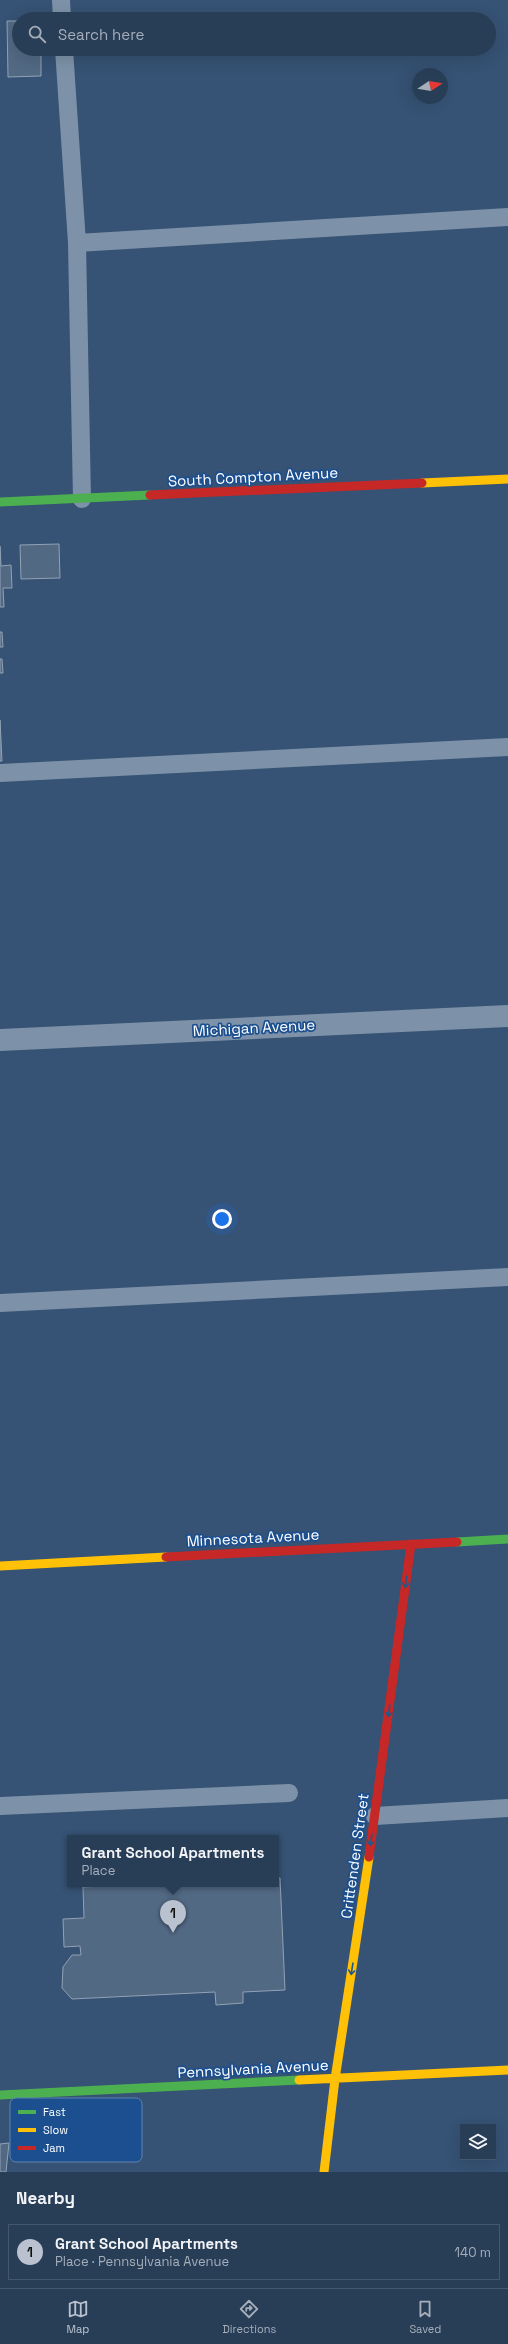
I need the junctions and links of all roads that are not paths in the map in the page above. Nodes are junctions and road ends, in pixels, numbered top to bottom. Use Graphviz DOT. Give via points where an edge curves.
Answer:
graph roads {
  1 [pos="61,0"];
  2 [pos="62,12"];
  3 [pos="64,56"];
  4 [pos="508,217"];
  5 [pos="77,243"];
  6 [pos="508,479"];
  7 [pos="82,499"];
  8 [pos="0,502"];
  9 [pos="508,747"];
  10 [pos="0,773"];
  11 [pos="508,1016"];
  12 [pos="0,1040"];
  13 [pos="508,1276"];
  14 [pos="0,1303"];
  15 [pos="508,1539"];
  16 [pos="411,1544"];
  17 [pos="0,1566"];
  18 [pos="289,1793"];
  19 [pos="0,1806"];
  20 [pos="508,1808"];
  21 [pos="375,1816"];
  22 [pos="508,2070"];
  23 [pos="335,2079"];
  24 [pos="0,2095"];
  25 [pos="324,2172"];
  1 -- 2 [label="lane"];
  3 -- 5 [label="lane"];
  4 -- 5 [label="lane"];
  5 -- 7 [label="lane"];
  6 -- 7 [label="street, South Compton Avenue"];
  7 -- 8 [label="street, South Compton Avenue"];
  9 -- 10 [label="lane"];
  11 -- 12 [label="street, Michigan Avenue"];
  13 -- 14 [label="lane"];
  15 -- 16 [label="street, Minnesota Avenue"];
  16 -- 17 [label="street, Minnesota Avenue"];
  16 -- 21 [label="street, Crittenden Street, one-way"];
  18 -- 19 [label="lane"];
  20 -- 21 [label="lane"];
  21 -- 23 [label="street, Crittenden Street, one-way"];
  22 -- 23 [label="street, Pennsylvania Avenue"];
  23 -- 24 [label="street, Pennsylvania Avenue"];
  23 -- 25 [label="street, Crittenden Street"];
}
